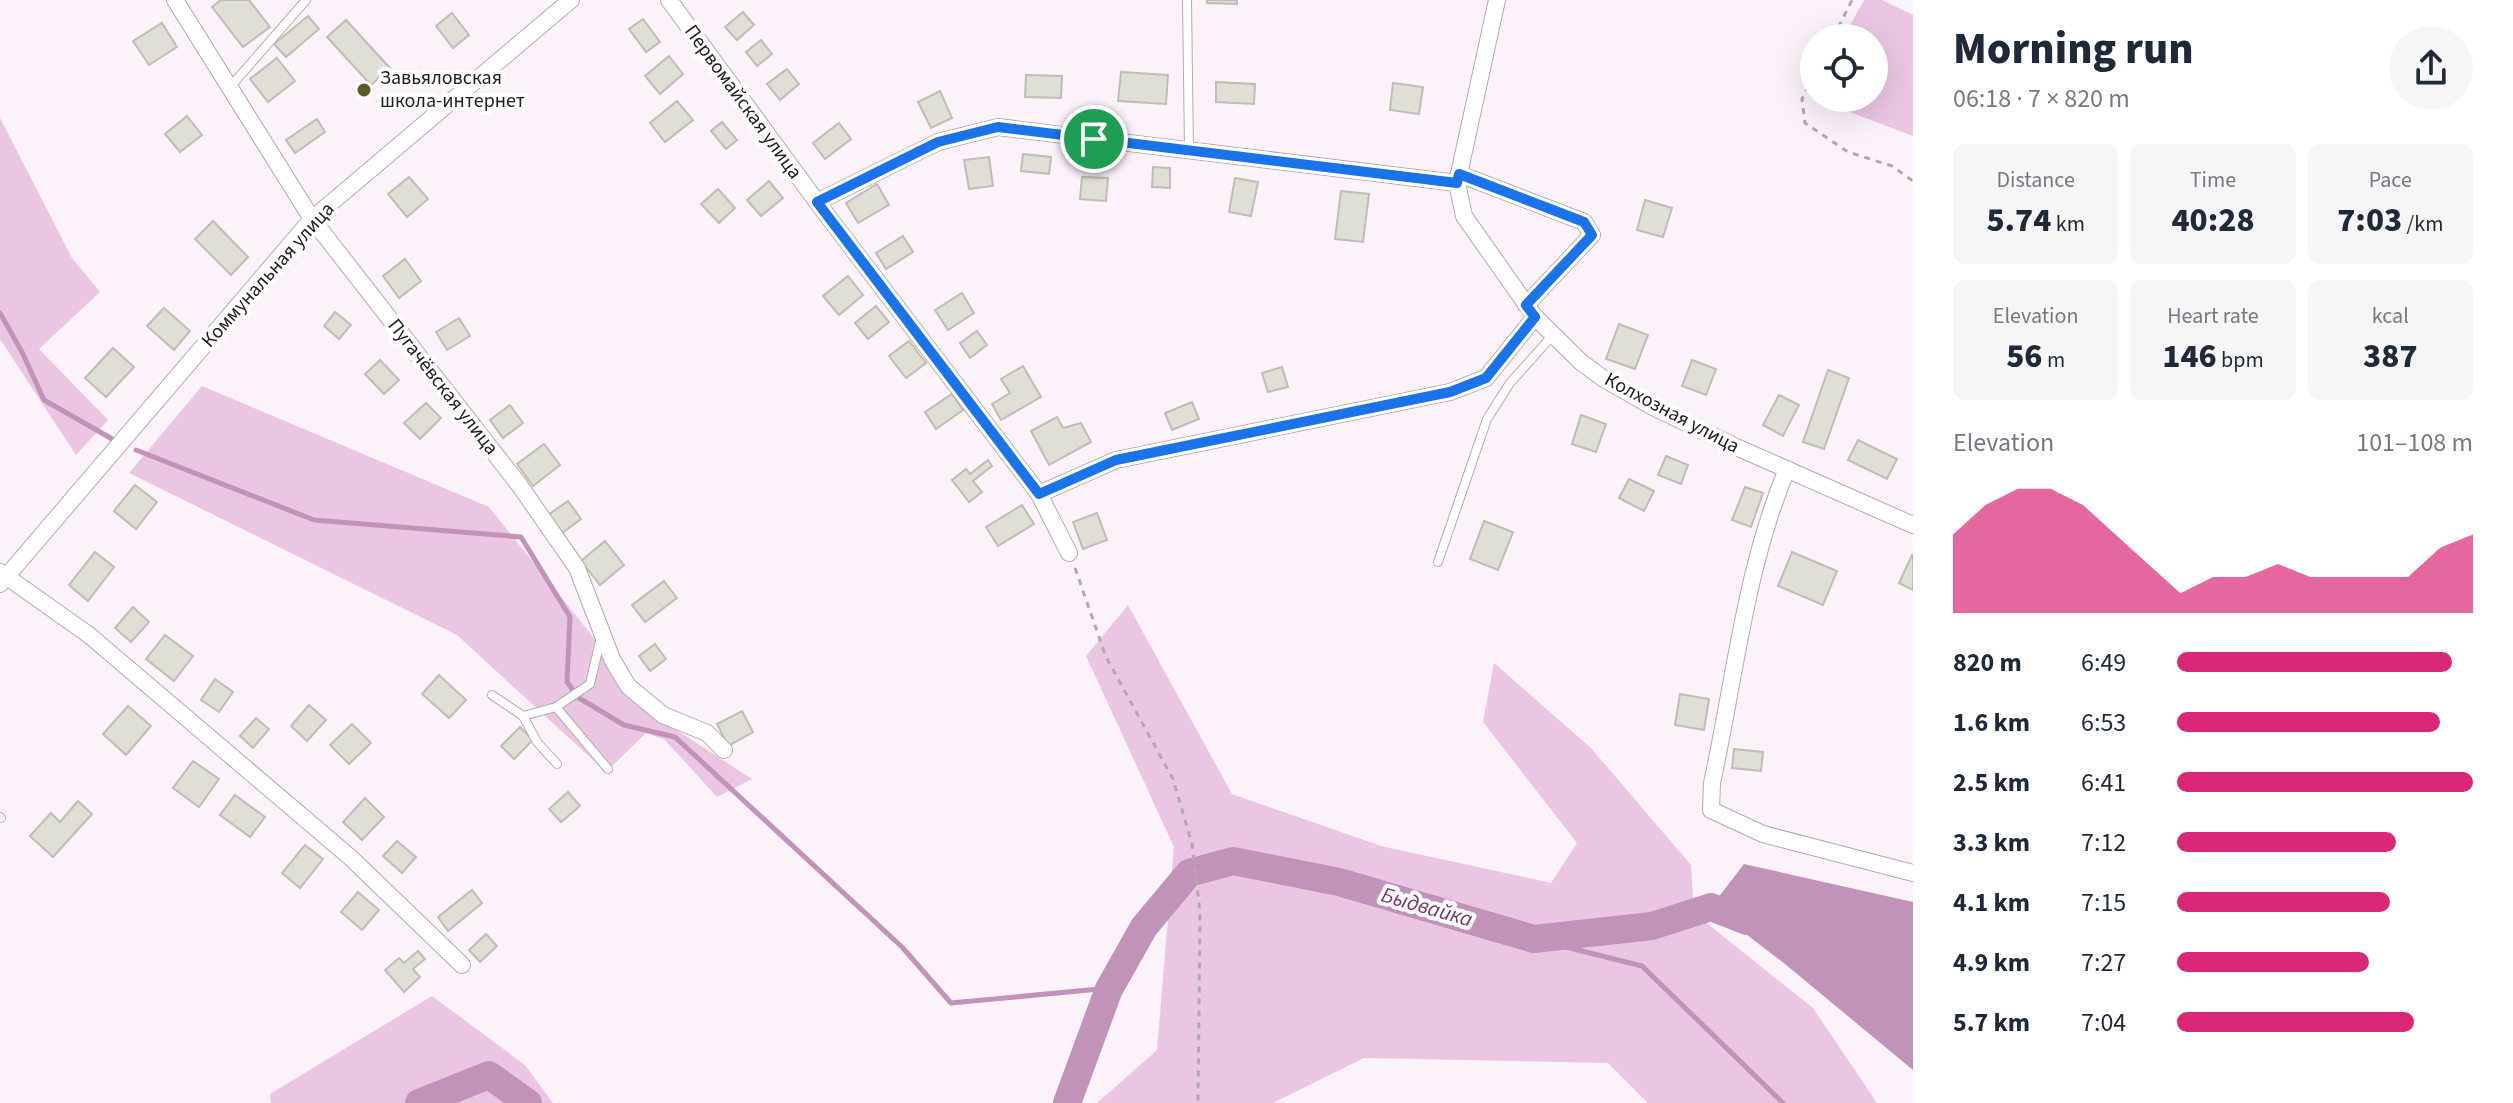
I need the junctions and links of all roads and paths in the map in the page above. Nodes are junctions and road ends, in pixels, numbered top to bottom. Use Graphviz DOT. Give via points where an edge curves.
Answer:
graph roads {
  1 [pos="175,0"];
  2 [pos="306,0"];
  3 [pos="571,0"];
  4 [pos="669,0"];
  5 [pos="1187,0"];
  6 [pos="1497,0"];
  7 [pos="1852,0"];
  8 [pos="1840,24"];
  9 [pos="231,86"];
  10 [pos="1804,112"];
  11 [pos="1190,151"];
  12 [pos="1458,179"];
  13 [pos="1913,181"];
  14 [pos="817,202"];
  15 [pos="312,219"];
  16 [pos="1531,311"];
  17 [pos="1553,335"];
  18 [pos="1787,469"];
  19 [pos="1039,494"];
  20 [pos="1913,525"];
  21 [pos="1069,553"];
  22 [pos="1438,562"];
  23 [pos="2,578"];
  24 [pos="602,633"];
  25 [pos="492,695"];
  26 [pos="556,707"];
  27 [pos="523,716"];
  28 [pos="724,750"];
  29 [pos="557,764"];
  30 [pos="608,769"];
  31 [pos="1913,873"];
  32 [pos="462,965"];
  33 [pos="1198,1103"];
  1 -- 9 [label="street, Пугачёвская улица"];
  2 -- 9 [label="lane"];
  3 -- 15 [label="street, Коммунальная улица"];
  4 -- 14 [label="street, Первомайская улица"];
  5 -- 11 [label="lane"];
  6 -- 12 [label="street"];
  7 -- 8 [label="path"];
  9 -- 15 [label="street, Пугачёвская улица"];
  10 -- 13 [label="path" via="1805,123 1848,152 1892,166"];
  11 -- 12 [label="street"];
  11 -- 14 [label="street" via="998,127 938,142"];
  12 -- 16 [label="street, Колхозная улица" via="1464,216"];
  12 -- 16 [label="street" via="1584,222 1592,235"];
  14 -- 19 [label="street, Первомайская улица"];
  15 -- 23 [label="street, Коммунальная улица"];
  15 -- 24 [label="street, Пугачёвская улица" via="520,486 577,568"];
  16 -- 17 [label="street, Колхозная улица"];
  16 -- 19 [label="street" via="1486,378 1450,392 1116,460"];
  17 -- 18 [label="street, Колхозная улица" via="1581,362 1629,393"];
  17 -- 22 [label="lane" via="1510,383 1487,419"];
  18 -- 20 [label="street, Колхозная улица"];
  18 -- 31 [label="street" via="1749,584 1711,810 1763,834"];
  19 -- 21 [label="street, Первомайская улица"];
  21 -- 33 [label="path" via="1106,657 1173,779 1192,844 1200,912"];
  23 -- 32 [label="street" via="89,635 351,858"];
  24 -- 26 [label="lane" via="590,684"];
  24 -- 28 [label="street, Пугачёвская улица" via="628,686 663,715 707,733"];
  25 -- 27 [label="lane"];
  26 -- 27 [label="lane"];
  26 -- 30 [label="lane"];
  27 -- 29 [label="lane"];
}
